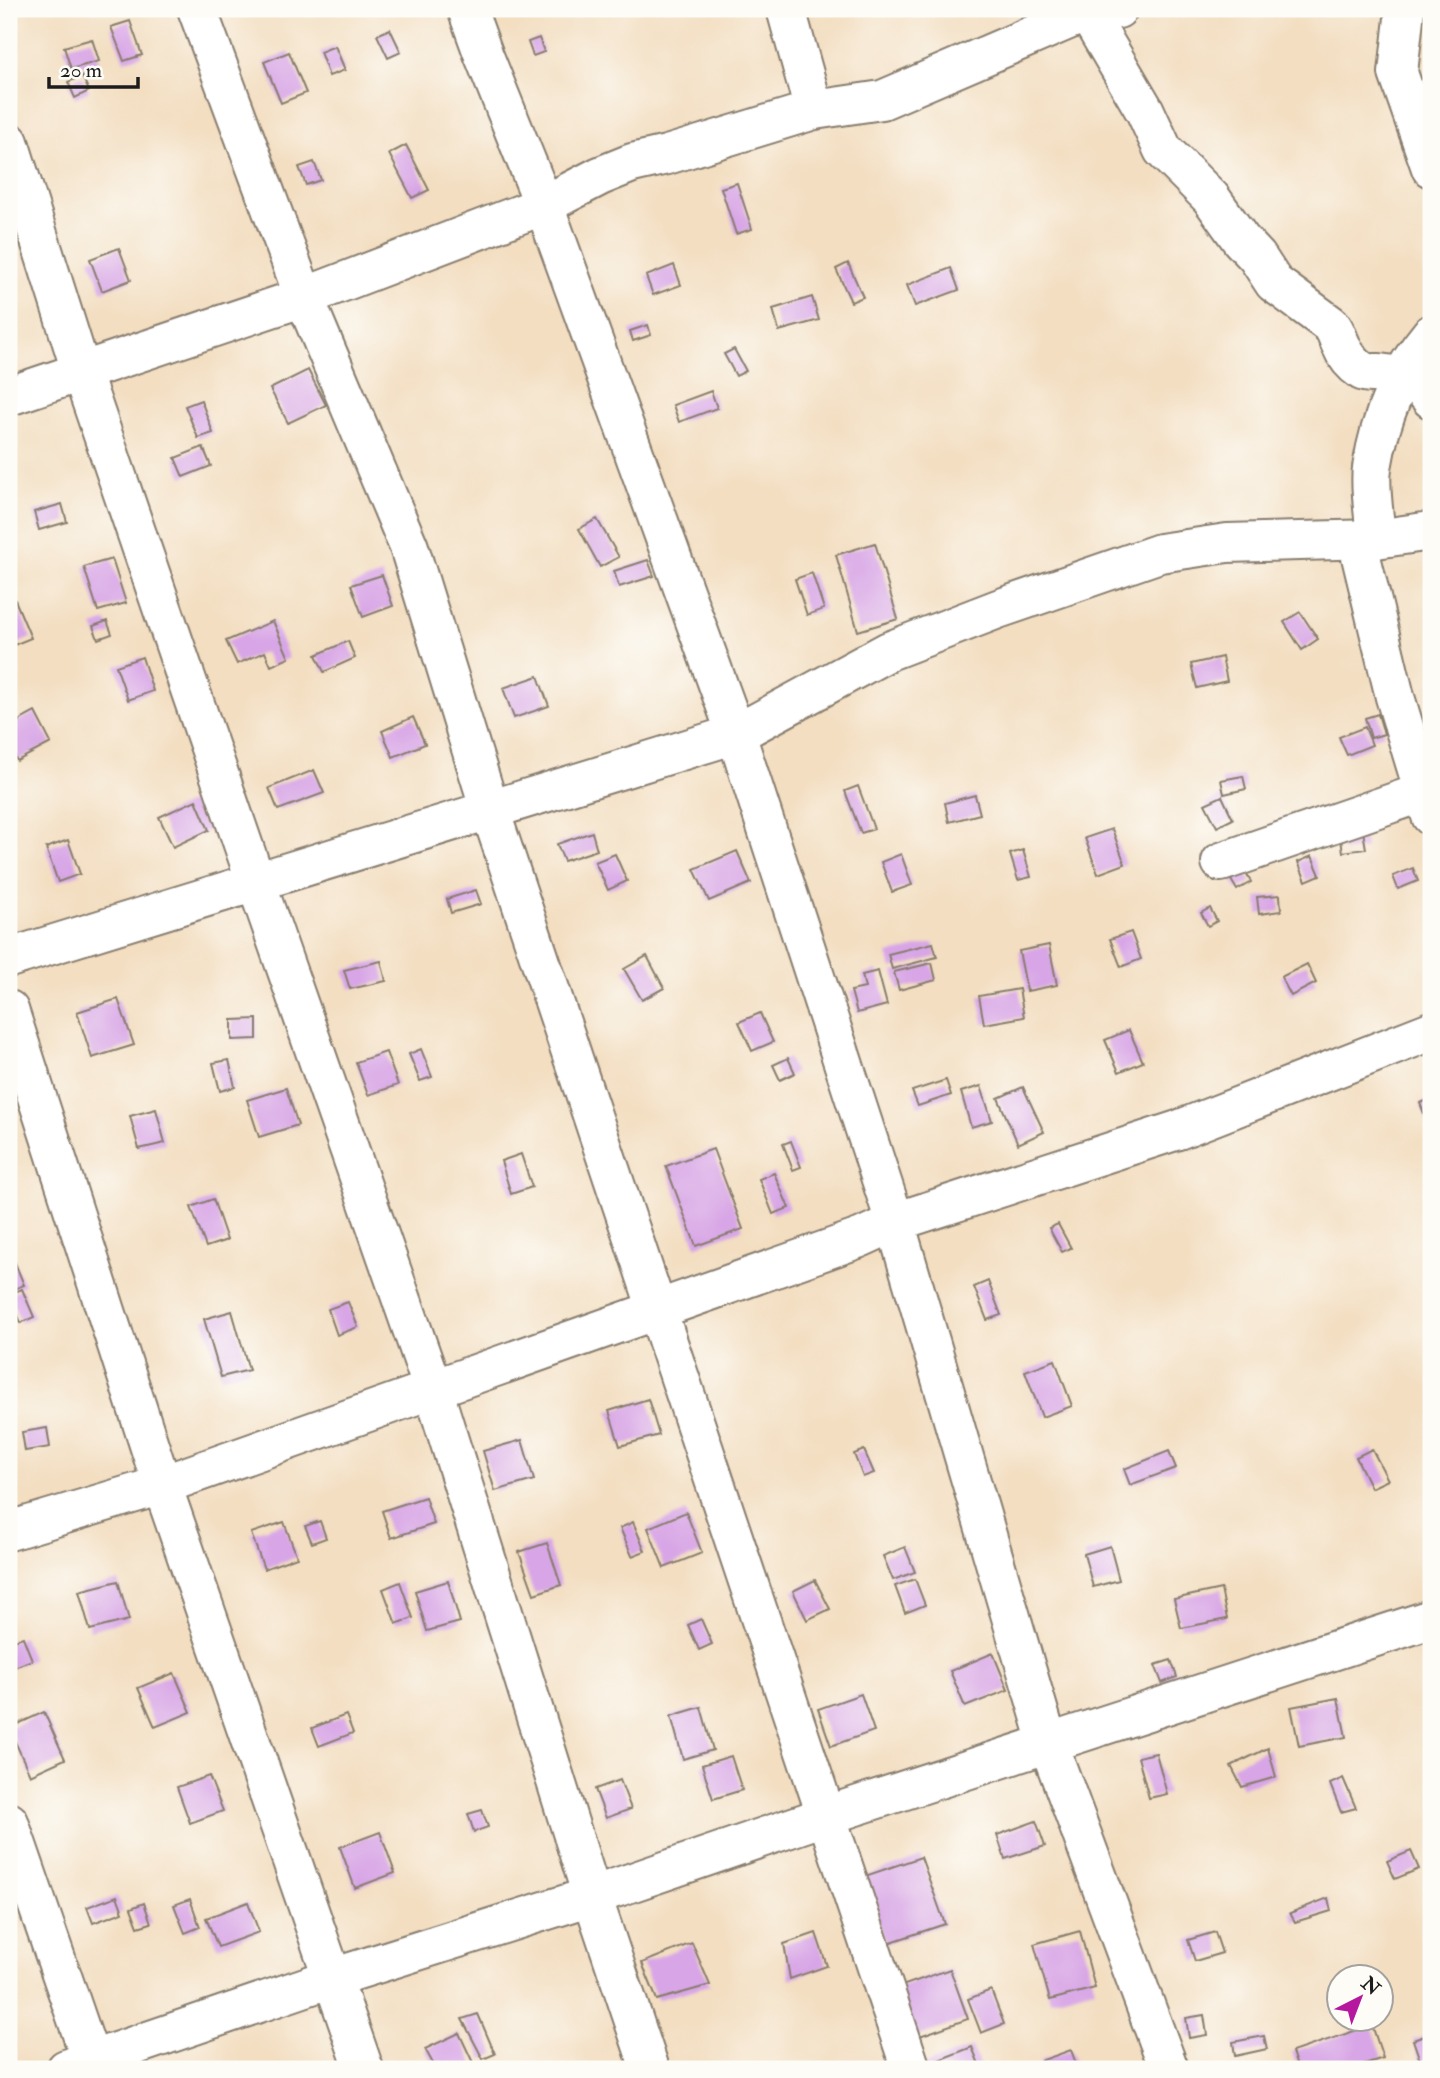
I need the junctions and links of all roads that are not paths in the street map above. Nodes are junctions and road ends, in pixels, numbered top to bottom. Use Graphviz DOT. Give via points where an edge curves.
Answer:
graph roads {
  1 [pos="197,9"];
  2 [pos="467,9"];
  3 [pos="786,9"];
  4 [pos="1405,9"];
  5 [pos="1097,10"];
  6 [pos="814,110"];
  7 [pos="9,142"];
  8 [pos="1431,168"];
  9 [pos="544,205"];
  10 [pos="304,297"];
  11 [pos="1431,334"];
  12 [pos="81,370"];
  13 [pos="1399,378"];
  14 [pos="9,396"];
  15 [pos="1431,399"];
  16 [pos="1431,530"];
  17 [pos="1367,540"];
  18 [pos="736,734"];
  19 [pos="1428,804"];
  20 [pos="490,810"];
  21 [pos="1221,862"];
  22 [pos="256,882"];
  23 [pos="9,958"];
  24 [pos="9,1010"];
  25 [pos="1431,1031"];
  26 [pos="895,1222"];
  27 [pos="656,1311"];
  28 [pos="433,1390"];
  29 [pos="162,1485"];
  30 [pos="9,1531"];
  31 [pos="1431,1619"];
  32 [pos="1048,1743"];
  33 [pos="825,1816"];
  34 [pos="9,1822"];
  35 [pos="592,1896"];
  36 [pos="332,1978"];
  37 [pos="84,2067"];
  38 [pos="364,2069"];
  39 [pos="650,2069"];
  40 [pos="911,2069"];
  41 [pos="1168,2069"];
  1 -- 10 [label="street"];
  2 -- 9 [label="street"];
  3 -- 6 [label="street"];
  4 -- 8 [label="street" via="1398,73"];
  5 -- 6 [label="street" via="882,100"];
  5 -- 13 [label="street" via="1163,150 1211,198 1274,283 1331,325 1360,370"];
  6 -- 9 [label="street" via="632,163"];
  7 -- 12 [label="street"];
  9 -- 10 [label="street"];
  9 -- 18 [label="street"];
  10 -- 12 [label="street"];
  10 -- 20 [label="street" via="409,547"];
  11 -- 13 [label="street"];
  12 -- 14 [label="street"];
  12 -- 22 [label="street"];
  13 -- 15 [label="street" via="1415,381"];
  13 -- 17 [label="street" via="1372,470"];
  16 -- 17 [label="street"];
  17 -- 18 [label="street" via="1227,543 1160,553 889,651"];
  17 -- 19 [label="street" via="1395,697"];
  18 -- 20 [label="street"];
  18 -- 26 [label="street"];
  19 -- 21 [label="street"];
  20 -- 22 [label="street"];
  20 -- 27 [label="street"];
  22 -- 23 [label="street"];
  22 -- 28 [label="street"];
  24 -- 29 [label="street"];
  25 -- 26 [label="street" via="1178,1130"];
  26 -- 27 [label="street"];
  26 -- 32 [label="street"];
  27 -- 28 [label="street"];
  27 -- 33 [label="street"];
  28 -- 29 [label="street"];
  28 -- 35 [label="street"];
  29 -- 30 [label="street"];
  29 -- 36 [label="street"];
  31 -- 32 [label="street"];
  32 -- 33 [label="street"];
  32 -- 41 [label="street"];
  33 -- 35 [label="street"];
  33 -- 40 [label="street"];
  34 -- 37 [label="street"];
  35 -- 36 [label="street"];
  35 -- 39 [label="street"];
  36 -- 37 [label="street"];
  36 -- 38 [label="street"];
}
